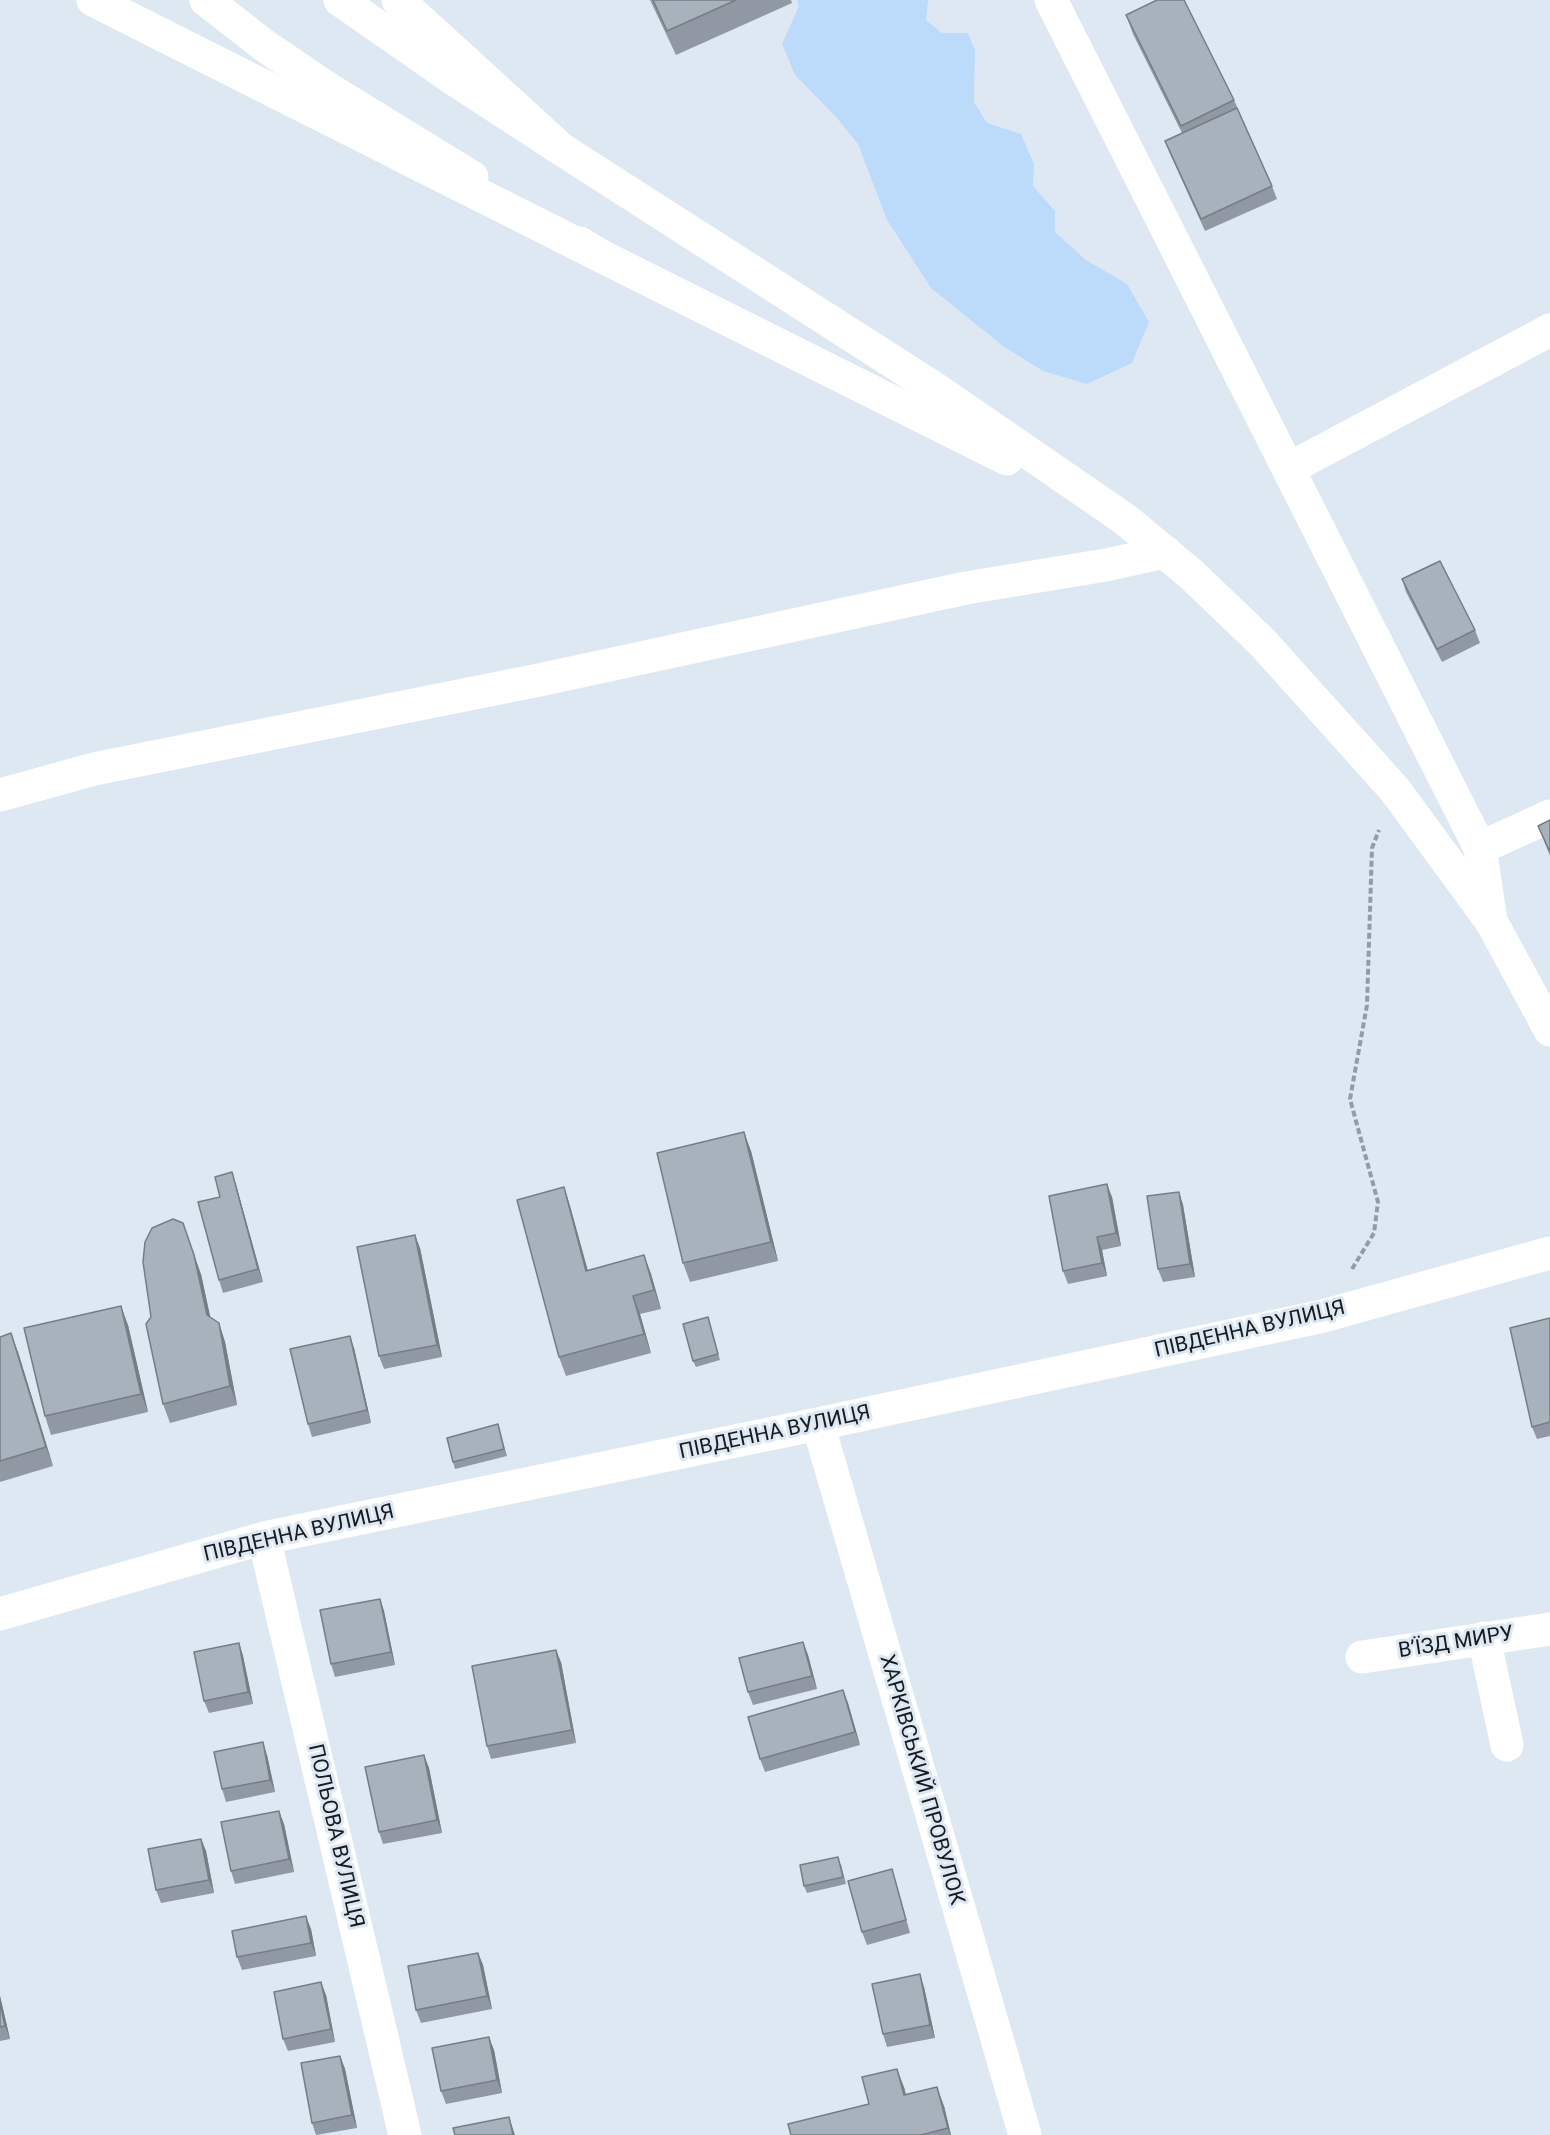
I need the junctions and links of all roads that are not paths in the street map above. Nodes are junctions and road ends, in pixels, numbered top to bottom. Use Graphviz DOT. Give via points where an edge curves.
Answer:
graph roads {
  1 [pos="93,0"];
  2 [pos="206,0"];
  3 [pos="340,0"];
  4 [pos="398,0"];
  5 [pos="1051,0"];
  6 [pos="561,149"];
  7 [pos="603,257"];
  8 [pos="1550,330"];
  9 [pos="1288,469"];
  10 [pos="1126,520"];
  11 [pos="1165,552"];
  12 [pos="0,795"];
  13 [pos="1550,816"];
  14 [pos="1480,848"];
  15 [pos="1491,921"];
  16 [pos="1550,1030"];
  17 [pos="1550,1253"];
  18 [pos="818,1424"];
  19 [pos="264,1538"];
  20 [pos="0,1614"];
  21 [pos="1550,1629"];
  22 [pos="1484,1638"];
  23 [pos="1362,1658"];
  24 [pos="1507,1745"];
  25 [pos="405,2135"];
  26 [pos="1025,2135"];
  1 -- 7 [label="main road"];
  2 -- 7 [label="main road" via="327,88"];
  3 -- 6 [label="main road"];
  4 -- 6 [label="main road"];
  5 -- 9 [label="main road"];
  6 -- 10 [label="main road" via="940,392"];
  7 -- 10 [label="main road"];
  8 -- 9 [label="main road"];
  9 -- 14 [label="main road"];
  10 -- 11 [label="main road"];
  11 -- 12 [label="main road" via="966,588 539,680 94,769"];
  11 -- 15 [label="main road" via="1263,643 1395,790"];
  13 -- 14 [label="main road"];
  14 -- 15 [label="main road"];
  15 -- 16 [label="main road"];
  17 -- 18 [label="main road, ПІВДЕННА ВУЛИЦЯ" via="1323,1316"];
  18 -- 19 [label="main road, ПІВДЕННА ВУЛИЦЯ"];
  18 -- 26 [label="main road, ХАРКІВСЬКИЙ ПРОВУЛОК"];
  19 -- 20 [label="main road, ПІВДЕННА ВУЛИЦЯ"];
  19 -- 25 [label="main road, ПОЛЬОВА ВУЛИЦЯ"];
  21 -- 22 [label="main road, В’ЇЗД МИРУ"];
  22 -- 23 [label="main road, В’ЇЗД МИРУ"];
  22 -- 24 [label="main road"];
}
